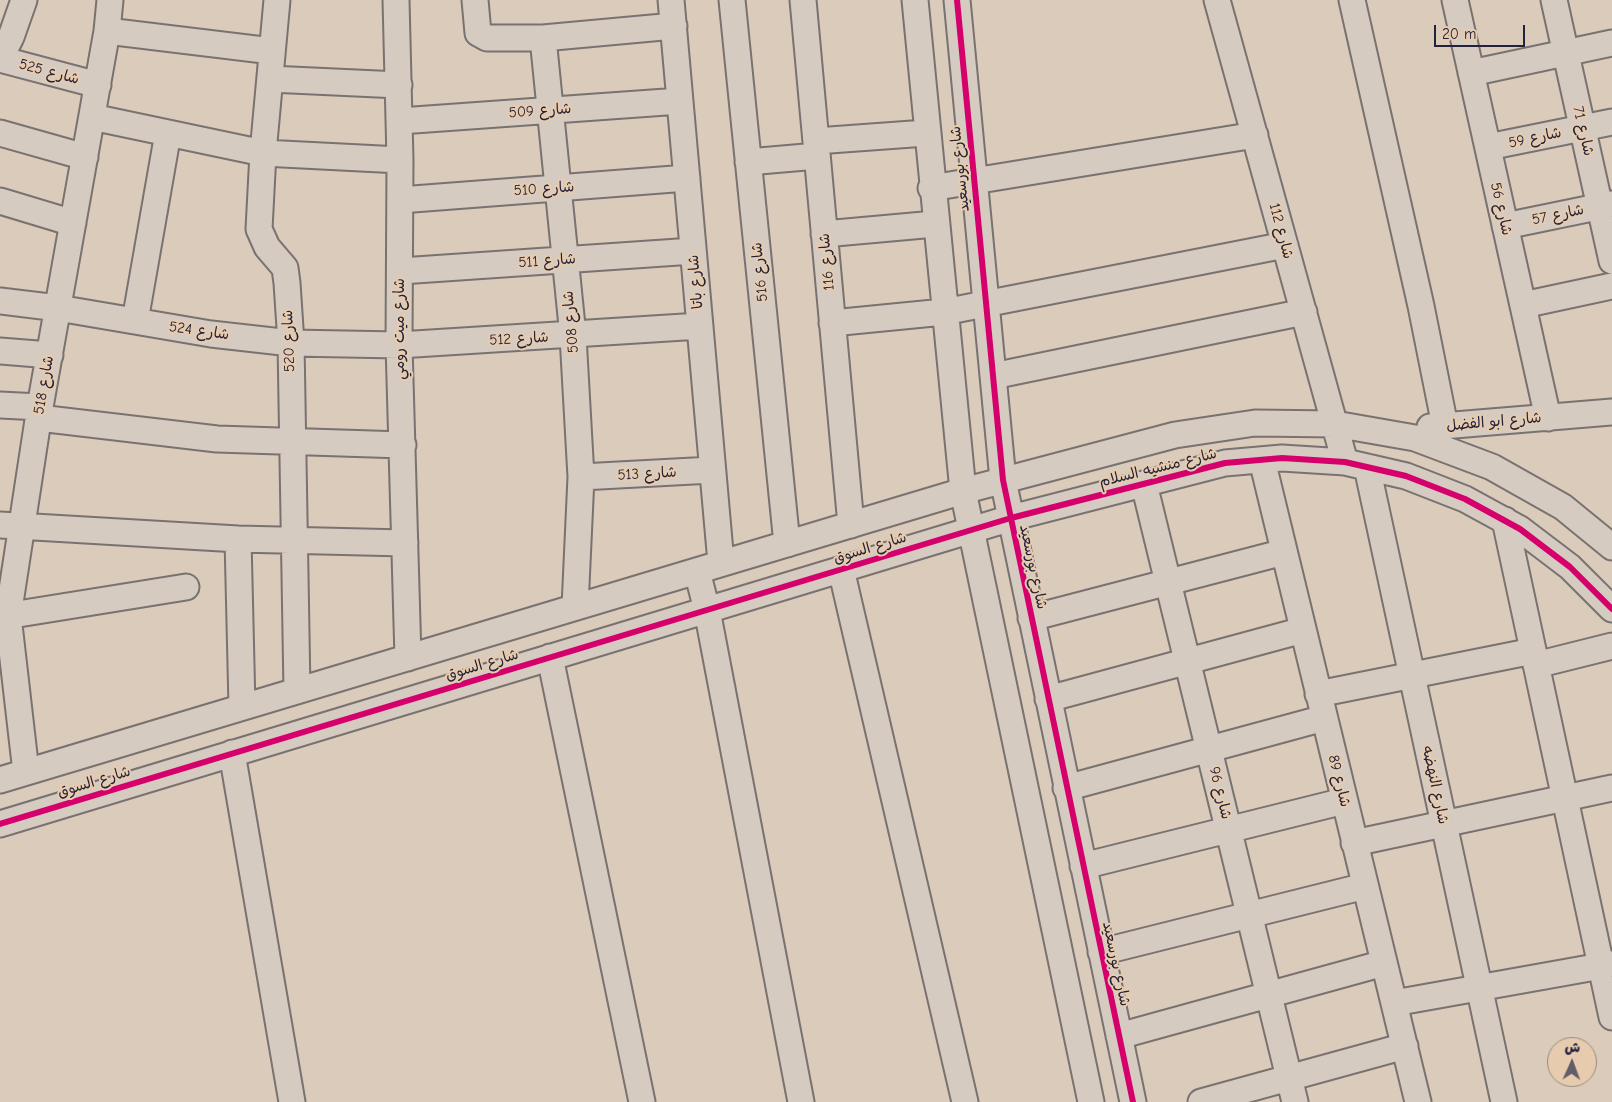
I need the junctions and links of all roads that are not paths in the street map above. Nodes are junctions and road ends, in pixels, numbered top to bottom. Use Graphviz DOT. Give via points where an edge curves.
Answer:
graph roads {
  1 [pos="24,0"];
  2 [pos="110,0"];
  3 [pos="277,0"];
  4 [pos="396,0"];
  5 [pos="475,0"];
  6 [pos="671,0"];
  7 [pos="732,0"];
  8 [pos="804,0"];
  9 [pos="915,0"];
  10 [pos="1218,0"];
  11 [pos="1352,0"];
  12 [pos="1455,0"];
  13 [pos="1554,0"];
  14 [pos="958,10"];
  15 [pos="916,25"];
  16 [pos="674,26"];
  17 [pos="107,30"];
  18 [pos="543,38"];
  19 [pos="1612,43"];
  20 [pos="272,51"];
  21 [pos="1566,53"];
  22 [pos="0,59"];
  23 [pos="1471,73"];
  24 [pos="270,79"];
  25 [pos="98,85"];
  26 [pos="399,85"];
  27 [pos="680,101"];
  28 [pos="550,110"];
  29 [pos="92,116"];
  30 [pos="400,121"];
  31 [pos="1612,122"];
  32 [pos="1582,128"];
  33 [pos="0,133"];
  34 [pos="168,133"];
  35 [pos="926,133"];
  36 [pos="1255,135"];
  37 [pos="1488,147"];
  38 [pos="817,149"];
  39 [pos="263,154"];
  40 [pos="85,158"];
  41 [pos="400,160"];
  42 [pos="748,162"];
  43 [pos="687,178"];
  44 [pos="974,180"];
  45 [pos="558,188"];
  46 [pos="932,188"];
  47 [pos="400,200"];
  48 [pos="0,201"];
  49 [pos="1606,205"];
  50 [pos="73,223"];
  51 [pos="935,224"];
  52 [pos="1505,226"];
  53 [pos="824,234"];
  54 [pos="1285,245"];
  55 [pos="693,251"];
  56 [pos="566,260"];
  57 [pos="1612,261"];
  58 [pos="400,271"];
  59 [pos="1612,286"];
  60 [pos="0,301"];
  61 [pos="986,304"];
  62 [pos="1523,305"];
  63 [pos="58,308"];
  64 [pos="944,312"];
  65 [pos="1304,312"];
  66 [pos="135,322"];
  67 [pos="832,324"];
  68 [pos="700,326"];
  69 [pos="573,336"];
  70 [pos="291,343"];
  71 [pos="399,346"];
  72 [pos="0,351"];
  73 [pos="50,355"];
  74 [pos="993,376"];
  75 [pos="0,405"];
  76 [pos="1612,412"];
  77 [pos="39,413"];
  78 [pos="1548,418"];
  79 [pos="1335,424"];
  80 [pos="1446,426"];
  81 [pos="1375,432"];
  82 [pos="291,441"];
  83 [pos="403,445"];
  84 [pos="1262,460"];
  85 [pos="1356,465"];
  86 [pos="712,470"];
  87 [pos="581,478"];
  88 [pos="1003,480"];
  89 [pos="1144,484"];
  90 [pos="963,491"];
  91 [pos="1010,518"];
  92 [pos="1505,520"];
  93 [pos="850,524"];
  94 [pos="11,525"];
  95 [pos="971,530"];
  96 [pos="238,539"];
  97 [pos="293,541"];
  98 [pos="1609,542"];
  99 [pos="405,543"];
  100 [pos="787,544"];
  101 [pos="1284,552"];
  102 [pos="721,563"];
  103 [pos="841,570"];
  104 [pos="696,571"];
  105 [pos="1168,582"];
  106 [pos="186,587"];
  107 [pos="575,608"];
  108 [pos="1612,609"];
  109 [pos="707,610"];
  110 [pos="4,617"];
  111 [pos="1031,618"];
  112 [pos="1303,630"];
  113 [pos="1612,646"];
  114 [pos="408,658"];
  115 [pos="550,658"];
  116 [pos="1534,658"];
  117 [pos="1188,662"];
  118 [pos="1412,675"];
  119 [pos="296,691"];
  120 [pos="1048,699"];
  121 [pos="1321,706"];
  122 [pos="242,707"];
  123 [pos="192,723"];
  124 [pos="1209,749"];
  125 [pos="232,753"];
  126 [pos="198,764"];
  127 [pos="26,772"];
  128 [pos="0,780"];
  129 [pos="1066,788"];
  130 [pos="1612,788"];
  131 [pos="1565,798"];
  132 [pos="1344,801"];
  133 [pos="0,824"];
  134 [pos="1444,824"];
  135 [pos="1229,830"];
  136 [pos="1354,843"];
  137 [pos="1083,866"];
  138 [pos="1365,886"];
  139 [pos="1249,915"];
  140 [pos="1101,952"];
  141 [pos="1384,963"];
  142 [pos="1606,965"];
  143 [pos="1479,988"];
  144 [pos="1269,995"];
  145 [pos="1394,1003"];
  146 [pos="1612,1017"];
  147 [pos="1119,1036"];
  148 [pos="1404,1046"];
  149 [pos="1289,1078"];
  150 [pos="292,1102"];
  151 [pos="642,1102"];
  152 [pos="800,1102"];
  153 [pos="965,1102"];
  154 [pos="1091,1102"];
  155 [pos="1133,1102"];
  156 [pos="1201,1102"];
  157 [pos="1295,1102"];
  158 [pos="1418,1102"];
  159 [pos="1504,1102"];
  1 -- 22 [label="street"];
  2 -- 17 [label="street, شارع 518"];
  3 -- 20 [label="street, شارع 520"];
  4 -- 26 [label="street, شارع ميت رومي"];
  5 -- 18 [label="street" via="478,33 482,36"];
  6 -- 16 [label="street, شارع باتا"];
  7 -- 42 [label="street, شارع 516"];
  8 -- 38 [label="street, شارع 116"];
  9 -- 15 [label="street, شارع بورسعيد"];
  10 -- 36 [label="street, شارع 112"];
  11 -- 80 [label="street"];
  12 -- 23 [label="street, شارع 56"];
  13 -- 21 [label="street, شارع 71"];
  14 -- 15 [label="street"];
  14 -- 44 [label="street, شارع بورسعيد"];
  15 -- 35 [label="street, شارع بورسعيد"];
  16 -- 18 [label="street"];
  16 -- 27 [label="street, شارع باتا"];
  17 -- 20 [label="street"];
  17 -- 25 [label="street, شارع 518"];
  18 -- 28 [label="street, شارع 508"];
  19 -- 21 [label="street"];
  20 -- 24 [label="street, شارع 520"];
  21 -- 23 [label="street"];
  21 -- 32 [label="street, شارع 71"];
  22 -- 25 [label="street, شارع 525"];
  23 -- 37 [label="street, شارع 56"];
  24 -- 26 [label="street"];
  24 -- 39 [label="street, شارع 520"];
  25 -- 29 [label="street, شارع 518"];
  26 -- 30 [label="street, شارع ميت رومي"];
  27 -- 28 [label="street, شارع 509"];
  27 -- 43 [label="street, شارع باتا"];
  28 -- 30 [label="street, شارع 509"];
  28 -- 45 [label="street, شارع 508"];
  29 -- 34 [label="street"];
  29 -- 40 [label="street, شارع 518"];
  30 -- 41 [label="street, شارع ميت رومي"];
  31 -- 32 [label="street, شارع 59"];
  32 -- 37 [label="street, شارع 59"];
  32 -- 49 [label="street, شارع 71"];
  33 -- 40 [label="street"];
  34 -- 39 [label="street"];
  34 -- 66 [label="street"];
  35 -- 38 [label="street"];
  35 -- 46 [label="street, شارع بورسعيد"];
  36 -- 44 [label="street"];
  36 -- 54 [label="street, شارع 112"];
  37 -- 52 [label="street, شارع 56"];
  38 -- 42 [label="street"];
  38 -- 53 [label="street, شارع 116"];
  39 -- 41 [label="street"];
  39 -- 70 [label="street, شارع 520" via="259,229 266,247 285,268"];
  40 -- 50 [label="street, شارع 518"];
  41 -- 47 [label="street, شارع ميت رومي"];
  42 -- 100 [label="street, شارع 516"];
  43 -- 45 [label="street, شارع 510"];
  43 -- 55 [label="street, شارع باتا"];
  44 -- 46 [label="street"];
  44 -- 61 [label="street, شارع بورسعيد"];
  45 -- 47 [label="street, شارع 510"];
  45 -- 56 [label="street, شارع 508"];
  46 -- 51 [label="street, شارع بورسعيد"];
  47 -- 58 [label="street, شارع ميت رومي"];
  48 -- 50 [label="street"];
  49 -- 52 [label="street, شارع 57"];
  49 -- 57 [label="street, شارع 71"];
  50 -- 63 [label="street, شارع 518"];
  51 -- 53 [label="street"];
  51 -- 64 [label="street, شارع بورسعيد"];
  52 -- 62 [label="street, شارع 56"];
  53 -- 67 [label="street, شارع 116"];
  54 -- 61 [label="street"];
  54 -- 65 [label="street, شارع 112"];
  55 -- 56 [label="street, شارع 511"];
  55 -- 68 [label="street, شارع باتا"];
  56 -- 58 [label="street, شارع 511"];
  56 -- 69 [label="street, شارع 508"];
  58 -- 71 [label="street, شارع ميت رومي"];
  59 -- 62 [label="street"];
  60 -- 63 [label="street, شارع 524"];
  61 -- 64 [label="street"];
  61 -- 74 [label="street, شارع بورسعيد"];
  62 -- 78 [label="street, شارع 56"];
  63 -- 66 [label="street, شارع 524"];
  63 -- 73 [label="street, شارع 518"];
  64 -- 67 [label="street"];
  64 -- 90 [label="street, شارع بورسعيد"];
  65 -- 74 [label="street"];
  65 -- 79 [label="street, شارع 112"];
  66 -- 70 [label="street, شارع 524"];
  67 -- 93 [label="street, شارع 116"];
  68 -- 69 [label="street, شارع 512"];
  68 -- 86 [label="street, شارع باتا"];
  69 -- 71 [label="street, شارع 512"];
  69 -- 87 [label="street, شارع 508"];
  70 -- 71 [label="street, شارع 524"];
  70 -- 82 [label="street, شارع 520"];
  71 -- 83 [label="street, شارع ميت رومي"];
  72 -- 73 [label="street"];
  73 -- 77 [label="street, شارع 518"];
  74 -- 88 [label="street, شارع بورسعيد"];
  75 -- 77 [label="street"];
  76 -- 78 [label="street, شارع ابو الفضل"];
  77 -- 82 [label="street" via="217,439"];
  77 -- 94 [label="street, شارع 518"];
  78 -- 80 [label="street, شارع ابو الفضل"];
  79 -- 81 [label="street, شارع منشيه السلام"];
  79 -- 85 [label="street, شارع 112"];
  79 -- 88 [label="street, شارع منشيه السلام" via="1255,423 1175,435"];
  80 -- 81 [label="street, شارع ابو الفضل"];
  81 -- 98 [label="street, شارع منشيه السلام" via="1415,438 1492,466 1564,507"];
  82 -- 83 [label="street"];
  82 -- 97 [label="street, شارع 520"];
  83 -- 99 [label="street, شارع ميت رومي"];
  84 -- 85 [label="street, شارع منشيه السلام" via="1282,458"];
  84 -- 89 [label="street, شارع منشيه السلام" via="1225,463"];
  84 -- 101 [label="street, شارع 89"];
  85 -- 92 [label="street, شارع منشيه السلام" via="1406,476 1465,499"];
  85 -- 118 [label="street, شارع النهضه"];
  86 -- 87 [label="street, شارع 513"];
  86 -- 102 [label="street, شارع باتا"];
  87 -- 107 [label="street, شارع 508"];
  88 -- 90 [label="street, شارع منشيه السلام"];
  88 -- 91 [label="street, شارع بورسعيد"];
  89 -- 91 [label="street, شارع منشيه السلام"];
  89 -- 105 [label="street, شارع 96"];
  90 -- 93 [label="street, شارع السوق"];
  90 -- 95 [label="street, شارع بورسعيد"];
  91 -- 95 [label="street, شارع منشيه السلام"];
  91 -- 111 [label="street, شارع بورسعيد"];
  92 -- 108 [label="street, شارع منشيه السلام" via="1570,568"];
  92 -- 116 [label="street"];
  93 -- 100 [label="street, شارع السوق"];
  94 -- 96 [label="street"];
  94 -- 110 [label="street, شارع 518"];
  95 -- 103 [label="street, شارع السوق"];
  95 -- 154 [label="street, شارع بورسعيد"];
  96 -- 97 [label="street"];
  96 -- 122 [label="street"];
  97 -- 99 [label="street"];
  97 -- 119 [label="street, شارع 520"];
  99 -- 114 [label="street, شارع ميت رومي"];
  100 -- 102 [label="street, شارع السوق"];
  101 -- 105 [label="street"];
  101 -- 112 [label="street, شارع 89"];
  102 -- 104 [label="street, شارع السوق"];
  103 -- 109 [label="street, شارع السوق"];
  103 -- 153 [label="street"];
  104 -- 107 [label="street, شارع السوق"];
  104 -- 109 [label="street"];
  105 -- 111 [label="street"];
  105 -- 117 [label="street, شارع 96"];
  106 -- 110 [label="street"];
  107 -- 114 [label="street, شارع السوق"];
  109 -- 115 [label="street, شارع السوق"];
  109 -- 152 [label="street"];
  110 -- 127 [label="street, شارع 518"];
  111 -- 120 [label="street, شارع بورسعيد"];
  112 -- 117 [label="street"];
  112 -- 121 [label="street, شارع 89"];
  113 -- 116 [label="street"];
  114 -- 119 [label="street, شارع السوق"];
  115 -- 125 [label="street, شارع السوق"];
  115 -- 151 [label="street"];
  116 -- 118 [label="street"];
  116 -- 131 [label="street"];
  117 -- 120 [label="street"];
  117 -- 124 [label="street, شارع 96"];
  118 -- 121 [label="street"];
  118 -- 134 [label="street, شارع النهضه"];
  119 -- 122 [label="street, شارع السوق"];
  120 -- 129 [label="street, شارع بورسعيد"];
  121 -- 124 [label="street"];
  121 -- 132 [label="street, شارع 89"];
  122 -- 123 [label="street, شارع السوق"];
  123 -- 126 [label="street"];
  123 -- 127 [label="street, شارع السوق"];
  124 -- 129 [label="street"];
  124 -- 135 [label="street, شارع 96"];
  125 -- 126 [label="street, شارع السوق"];
  125 -- 150 [label="street"];
  126 -- 133 [label="street, شارع السوق"];
  127 -- 128 [label="street, شارع السوق"];
  129 -- 137 [label="street, شارع بورسعيد"];
  130 -- 131 [label="street"];
  131 -- 134 [label="street"];
  131 -- 142 [label="street"];
  132 -- 135 [label="street"];
  132 -- 136 [label="street, شارع 89"];
  134 -- 136 [label="street"];
  134 -- 143 [label="street, شارع النهضه"];
  135 -- 137 [label="street"];
  135 -- 139 [label="street, شارع 96"];
  136 -- 138 [label="street, شارع 89"];
  137 -- 140 [label="street, شارع بورسعيد"];
  138 -- 139 [label="street"];
  138 -- 141 [label="street, شارع 89"];
  139 -- 140 [label="street"];
  139 -- 144 [label="street, شارع 96"];
  140 -- 147 [label="street, شارع بورسعيد"];
  141 -- 144 [label="street"];
  141 -- 145 [label="street, شارع 89"];
  142 -- 143 [label="street"];
  142 -- 146 [label="street"];
  143 -- 145 [label="street"];
  143 -- 159 [label="street, شارع النهضه"];
  144 -- 147 [label="street"];
  144 -- 149 [label="street, شارع 96"];
  145 -- 148 [label="street, شارع 89"];
  147 -- 155 [label="street, شارع بورسعيد"];
  148 -- 149 [label="street"];
  148 -- 158 [label="street, شارع 89"];
  149 -- 156 [label="street"];
  149 -- 157 [label="street, شارع 96"];
}
